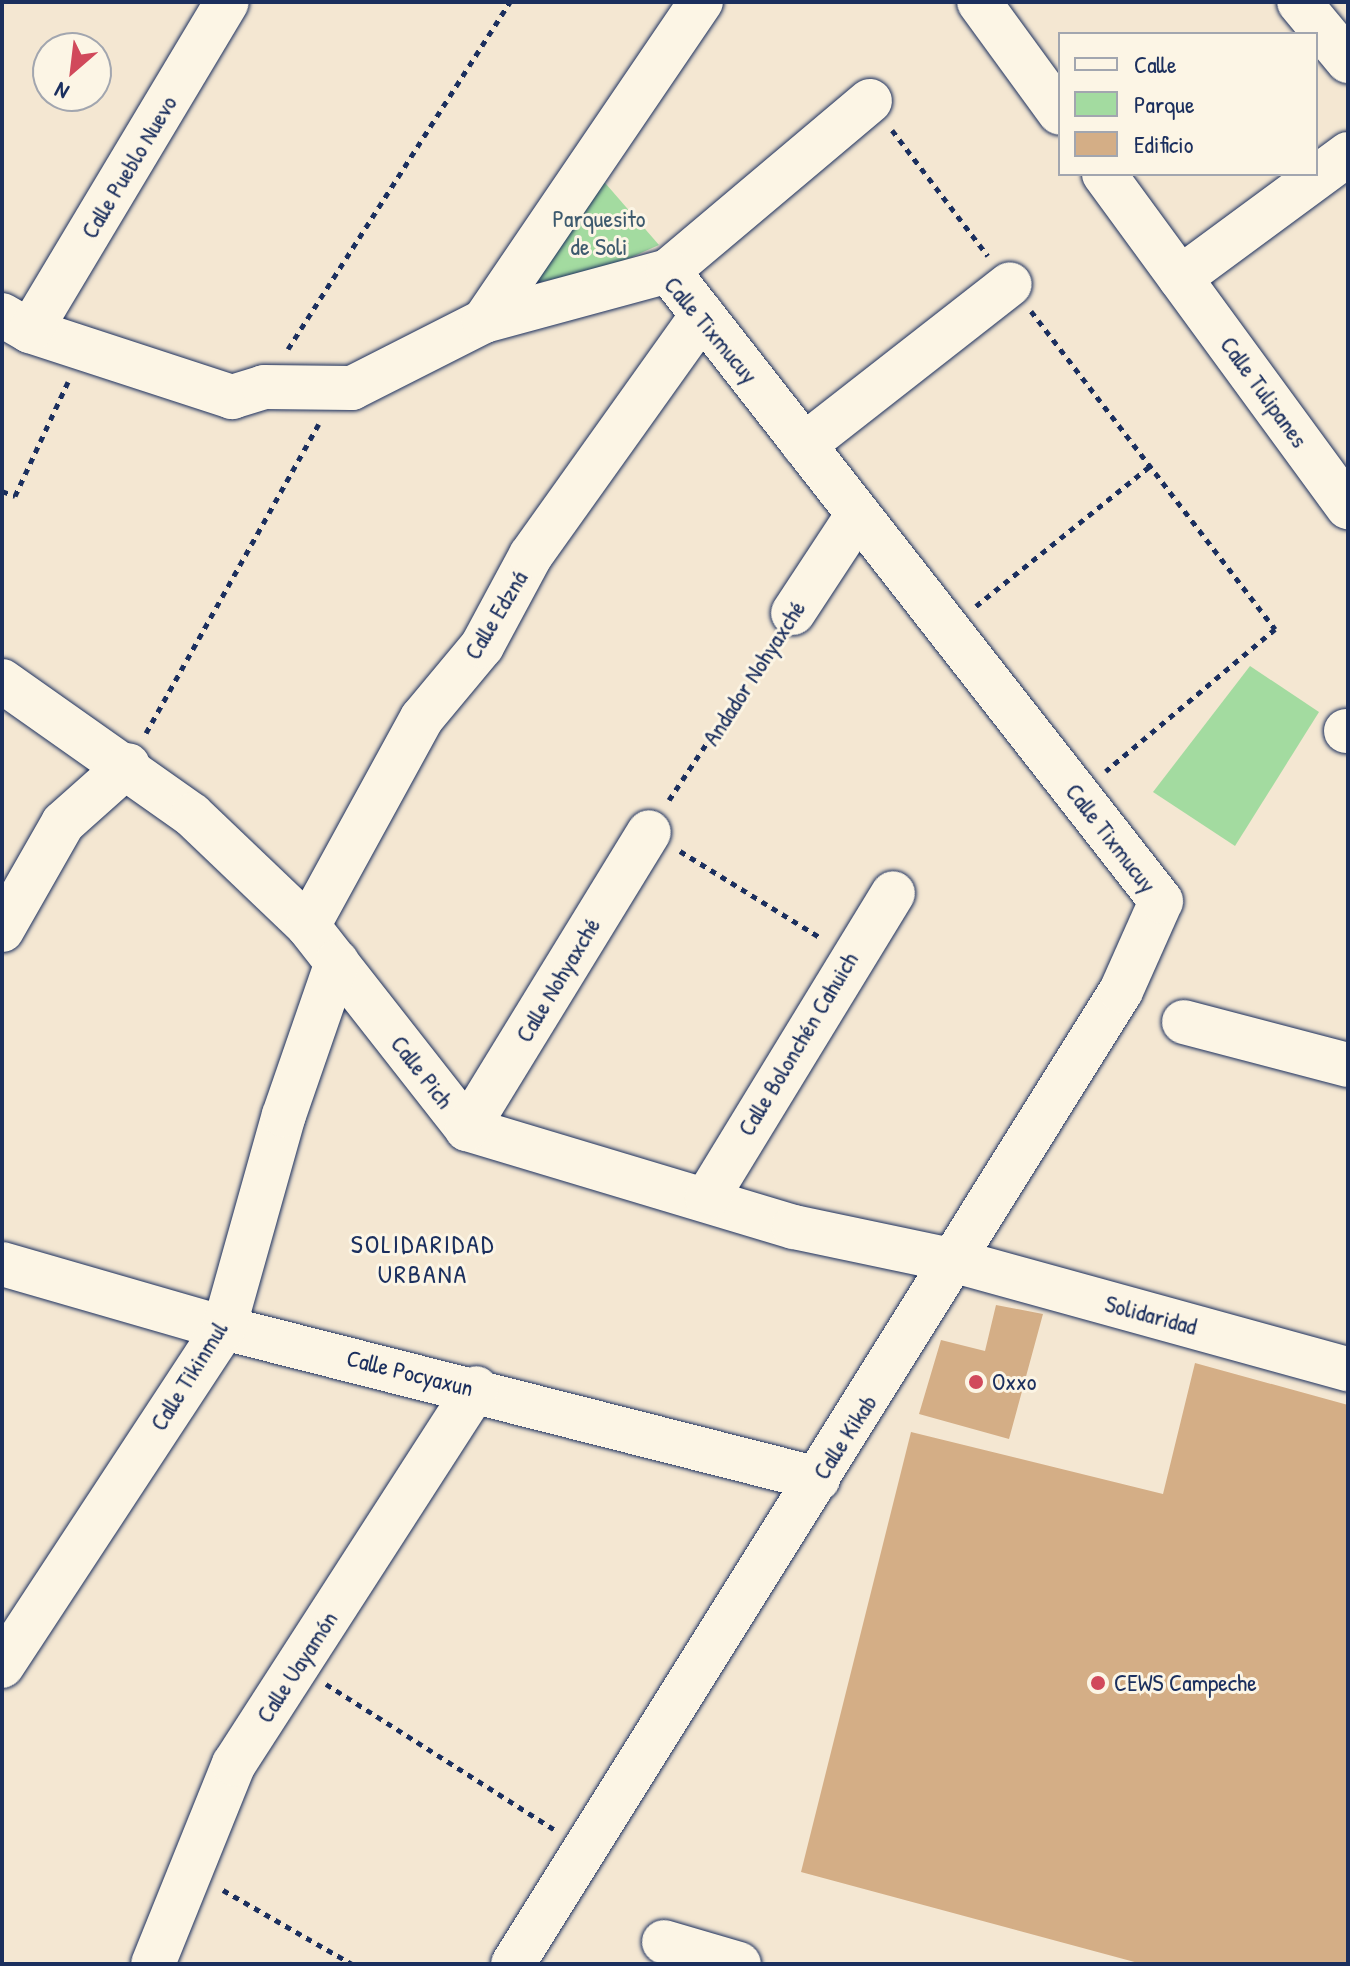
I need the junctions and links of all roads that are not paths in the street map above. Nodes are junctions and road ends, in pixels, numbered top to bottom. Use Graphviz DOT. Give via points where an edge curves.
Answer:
graph roads {
  1 [pos="227,2"];
  2 [pos="701,2"];
  3 [pos="979,2"];
  4 [pos="1299,2"];
  5 [pos="1348,61"];
  6 [pos="870,101"];
  7 [pos="1058,110"];
  8 [pos="1348,154"];
  9 [pos="1105,176"];
  10 [pos="668,271"];
  11 [pos="1180,278"];
  12 [pos="1010,284"];
  13 [pos="702,315"];
  14 [pos="484,321"];
  15 [pos="16,323"];
  16 [pos="804,445"];
  17 [pos="1348,507"];
  18 [pos="858,514"];
  19 [pos="793,613"];
  20 [pos="2,681"];
  21 [pos="128,765"];
  22 [pos="649,832"];
  23 [pos="893,893"];
  24 [pos="1161,901"];
  25 [pos="308,926"];
  26 [pos="2,930"];
  27 [pos="337,962"];
  28 [pos="1184,1022"];
  29 [pos="1348,1065"];
  30 [pos="467,1129"];
  31 [pos="707,1198"];
  32 [pos="955,1261"];
  33 [pos="2,1264"];
  34 [pos="224,1328"];
  35 [pos="1348,1369"];
  36 [pos="476,1388"];
  37 [pos="818,1479"];
  38 [pos="2,1666"];
  39 [pos="664,1942"];
  40 [pos="153,1964"];
  41 [pos="513,1964"];
  42 [pos="739,1964"];
  1 -- 15 [label="street, Calle Pueblo Nuevo"];
  2 -- 14 [label="street"];
  3 -- 7 [label="street"];
  4 -- 5 [label="street"];
  6 -- 10 [label="street"];
  8 -- 11 [label="street"];
  9 -- 11 [label="street, Calle Tulipanes"];
  10 -- 13 [label="street, Calle Tixmucuy"];
  10 -- 14 [label="street, Calle Tixmucuy"];
  11 -- 17 [label="street, Calle Tulipanes"];
  12 -- 16 [label="street"];
  13 -- 16 [label="street, Calle Tixmucuy"];
  13 -- 25 [label="street, Calle Edzná" via="531,555 482,646 422,718"];
  14 -- 15 [label="street, Calle Tixmucuy" via="352,388 264,387 232,397"];
  16 -- 18 [label="street, Calle Tixmucuy"];
  18 -- 19 [label="street, Andador Nohyaxché"];
  18 -- 24 [label="street, Calle Tixmucuy"];
  20 -- 21 [label="street, Calle Pich"];
  21 -- 25 [label="street, Calle Pich" via="192,815"];
  21 -- 26 [label="street" via="63,823"];
  22 -- 30 [label="street, Calle Nohyaxché"];
  23 -- 31 [label="street, Calle Bolonchén Cahuich" via="849,956"];
  24 -- 32 [label="street, Calle Kikab" via="1121,991"];
  25 -- 27 [label="street, Calle Pich"];
  27 -- 30 [label="street, Calle Pich"];
  27 -- 34 [label="street, Calle Tikinmul" via="284,1115"];
  28 -- 29 [label="street"];
  30 -- 31 [label="street, Calle Pich"];
  31 -- 32 [label="street, Calle Pich" via="794,1227"];
  32 -- 35 [label="street, Solidaridad"];
  32 -- 37 [label="street, Calle Kikab"];
  33 -- 34 [label="street, Calle Pocyaxun"];
  34 -- 36 [label="street, Calle Pocyaxun"];
  34 -- 38 [label="street, Calle Tikinmul"];
  36 -- 37 [label="street, Calle Pocyaxun"];
  36 -- 40 [label="street, Calle Uayamón" via="234,1764"];
  37 -- 41 [label="street, Calle Kikab"];
  39 -- 42 [label="street"];
}
